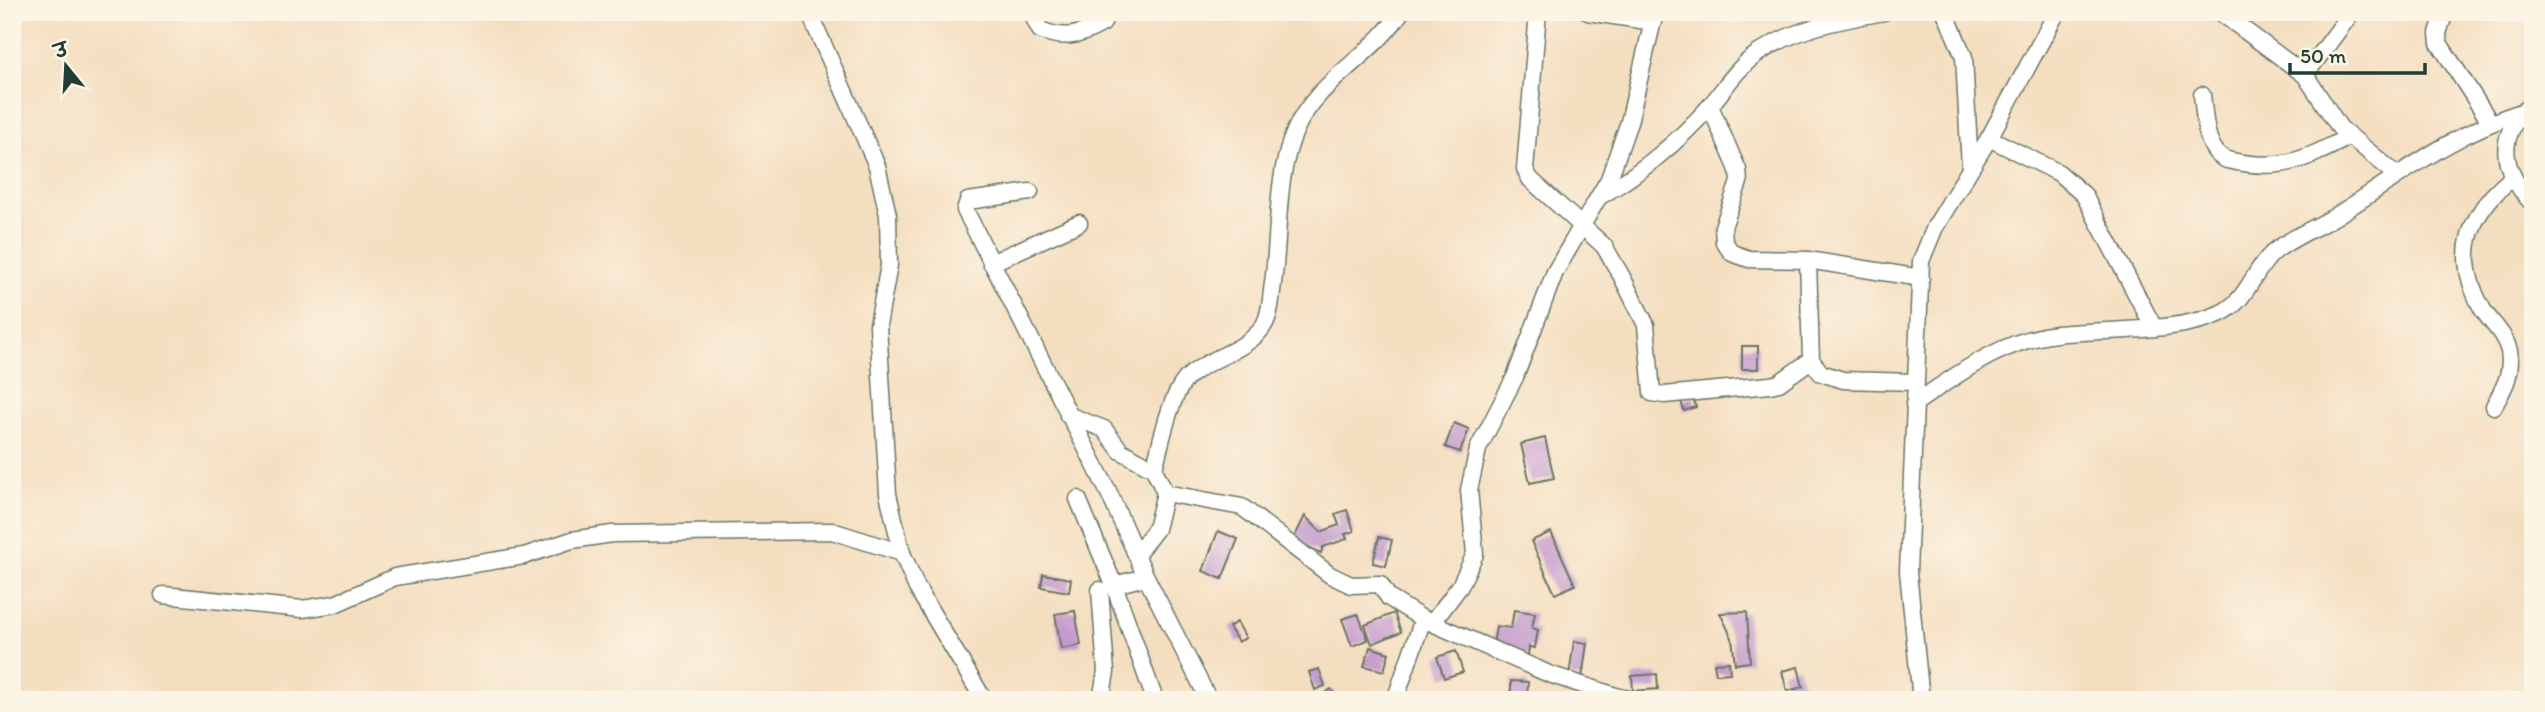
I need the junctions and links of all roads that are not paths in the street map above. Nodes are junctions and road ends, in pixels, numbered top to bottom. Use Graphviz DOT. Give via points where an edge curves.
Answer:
graph roads {
  1 [pos="809,12"];
  2 [pos="1031,12"];
  3 [pos="1401,12"];
  4 [pos="1538,12"];
  5 [pos="1588,12"];
  6 [pos="1884,12"];
  7 [pos="1945,12"];
  8 [pos="2057,12"];
  9 [pos="2220,12"];
  10 [pos="2352,12"];
  11 [pos="2445,12"];
  12 [pos="1654,17"];
  13 [pos="1103,23"];
  14 [pos="2305,75"];
  15 [pos="2202,95"];
  16 [pos="1710,106"];
  17 [pos="2528,107"];
  18 [pos="2490,122"];
  19 [pos="2349,137"];
  20 [pos="1989,138"];
  21 [pos="1970,168"];
  22 [pos="2397,176"];
  23 [pos="2512,178"];
  24 [pos="1030,192"];
  25 [pos="1602,195"];
  26 [pos="2533,204"];
  27 [pos="1079,223"];
  28 [pos="1580,226"];
  29 [pos="1808,260"];
  30 [pos="991,262"];
  31 [pos="1921,278"];
  32 [pos="2153,326"];
  33 [pos="1811,360"];
  34 [pos="1915,382"];
  35 [pos="1914,404"];
  36 [pos="2494,407"];
  37 [pos="1068,415"];
  38 [pos="1154,469"];
  39 [pos="1165,494"];
  40 [pos="1078,499"];
  41 [pos="1137,552"];
  42 [pos="902,553"];
  43 [pos="1146,577"];
  44 [pos="1107,588"];
  45 [pos="163,595"];
  46 [pos="1428,621"];
  47 [pos="984,700"];
  48 [pos="1101,700"];
  49 [pos="1155,700"];
  50 [pos="1209,700"];
  51 [pos="1395,700"];
  52 [pos="1637,700"];
  53 [pos="1700,700"];
  54 [pos="1734,700"];
  55 [pos="1921,700"];
  1 -- 42 [label="street" via="877,166 888,215 889,265 878,324 888,494"];
  2 -- 13 [label="street" via="1040,30 1057,37 1084,34"];
  3 -- 38 [label="street" via="1372,49 1313,102 1295,129 1282,183 1279,242 1265,324 1245,343 1187,378 1177,392"];
  4 -- 28 [label="street" via="1525,169"];
  5 -- 12 [label="street"];
  6 -- 16 [label="street" via="1812,27 1784,39 1741,67"];
  7 -- 21 [label="street" via="1964,57"];
  8 -- 20 [label="street"];
  9 -- 14 [label="street"];
  10 -- 14 [label="street"];
  11 -- 18 [label="street" via="2439,43"];
  12 -- 25 [label="street" via="1629,122"];
  14 -- 19 [label="street"];
  15 -- 19 [label="street" via="2209,141 2220,158 2293,164"];
  16 -- 25 [label="street" via="1652,164"];
  16 -- 29 [label="street" via="1738,170 1739,182 1723,227 1724,243 1732,253 1749,259"];
  17 -- 18 [label="street"];
  17 -- 23 [label="street" via="2506,139"];
  18 -- 22 [label="street"];
  19 -- 22 [label="street"];
  20 -- 21 [label="street"];
  20 -- 32 [label="street" via="2059,173 2084,195"];
  21 -- 31 [label="street" via="1927,243"];
  22 -- 32 [label="street" via="2271,254 2230,308 2204,318"];
  23 -- 26 [label="street"];
  23 -- 36 [label="street" via="2478,212 2467,239 2467,266 2477,296 2508,348 2511,365 2508,382"];
  24 -- 30 [label="street" via="968,201 965,209"];
  25 -- 28 [label="street"];
  27 -- 30 [label="street"];
  28 -- 33 [label="street" via="1604,246 1646,325 1652,393 1664,396 1779,383"];
  28 -- 46 [label="street" via="1555,272 1515,377 1478,449 1469,490 1475,554 1460,586"];
  29 -- 31 [label="street"];
  29 -- 33 [label="street"];
  30 -- 37 [label="street"];
  31 -- 34 [label="street"];
  32 -- 35 [label="street" via="2054,335 2023,343 1975,363"];
  33 -- 34 [label="street" via="1821,373 1843,380"];
  34 -- 35 [label="street"];
  35 -- 55 [label="street" via="1908,572"];
  37 -- 38 [label="street" via="1104,429 1121,451"];
  37 -- 41 [label="street"];
  38 -- 39 [label="street"];
  39 -- 41 [label="street" via="1156,529"];
  39 -- 46 [label="street" via="1242,507 1330,575 1351,584 1380,584 1389,598"];
  40 -- 44 [label="street"];
  41 -- 43 [label="street"];
  42 -- 45 [label="street" via="832,531 612,534 572,540 524,556 395,577 322,608"];
  42 -- 47 [label="street" via="917,589"];
  43 -- 44 [label="street"];
  43 -- 50 [label="street"];
  44 -- 48 [label="street"];
  44 -- 49 [label="street"];
  46 -- 51 [label="street"];
  46 -- 52 [label="street" via="1549,674"];
  53 -- 54 [label="street"];
}
